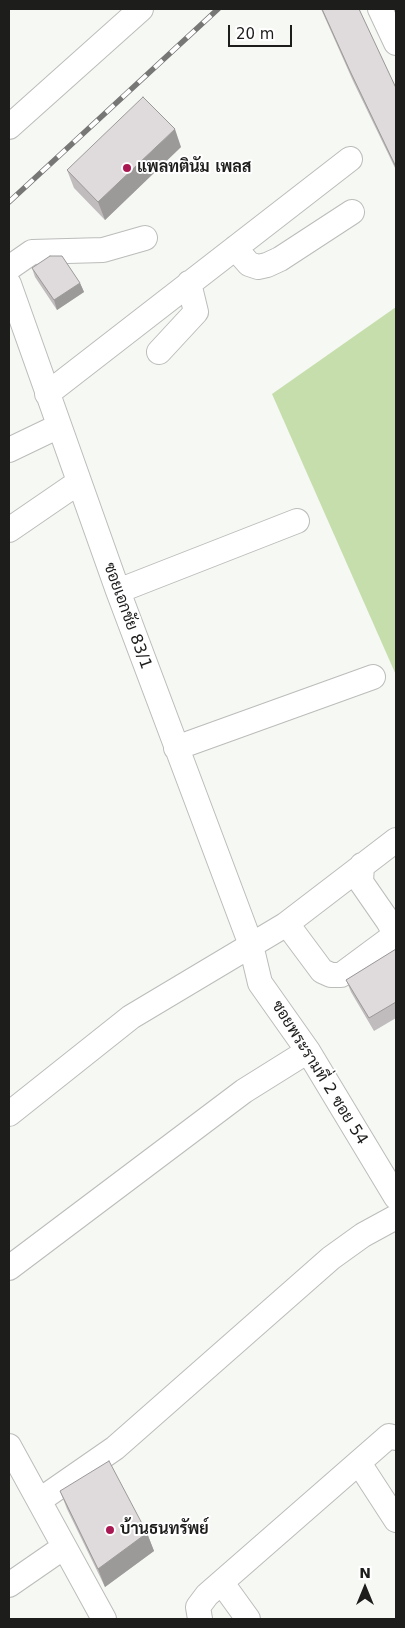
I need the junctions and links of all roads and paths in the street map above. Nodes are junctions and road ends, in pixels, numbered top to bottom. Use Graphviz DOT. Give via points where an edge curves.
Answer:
graph roads {
  1 [pos="141,9"];
  2 [pos="380,9"];
  3 [pos="396,43"];
  4 [pos="9,127"];
  5 [pos="350,159"];
  6 [pos="352,212"];
  7 [pos="145,238"];
  8 [pos="235,248"];
  9 [pos="9,268"];
  10 [pos="190,283"];
  11 [pos="9,284"];
  12 [pos="159,352"];
  13 [pos="47,394"];
  14 [pos="59,426"];
  15 [pos="9,450"];
  16 [pos="79,482"];
  17 [pos="297,521"];
  18 [pos="9,530"];
  19 [pos="118,591"];
  20 [pos="373,677"];
  21 [pos="176,748"];
  22 [pos="396,840"];
  23 [pos="362,865"];
  24 [pos="285,925"];
  25 [pos="251,945"];
  26 [pos="308,1051"];
  27 [pos="9,1114"];
  28 [pos="396,1197"];
  29 [pos="396,1217"];
  30 [pos="9,1268"];
  31 [pos="396,1438"];
  32 [pos="9,1446"];
  33 [pos="359,1463"];
  34 [pos="40,1500"];
  35 [pos="396,1520"];
  36 [pos="64,1547"];
  37 [pos="222,1582"];
  38 [pos="9,1585"];
  39 [pos="104,1619"];
  40 [pos="200,1619"];
  41 [pos="248,1619"];
  1 -- 4 [label="street"];
  2 -- 3 [label="street"];
  5 -- 8 [label="street"];
  6 -- 8 [label="street" via="267,266 249,264"];
  7 -- 9 [label="street" via="103,250 32,252"];
  8 -- 10 [label="street"];
  10 -- 12 [label="street" via="196,312"];
  10 -- 13 [label="street"];
  11 -- 13 [label="street, ซอยเอกชัย 83/1"];
  13 -- 14 [label="street, ซอยเอกชัย 83/1"];
  14 -- 15 [label="street"];
  14 -- 16 [label="street, ซอยเอกชัย 83/1"];
  16 -- 18 [label="street"];
  16 -- 19 [label="street, ซอยเอกชัย 83/1"];
  17 -- 19 [label="street"];
  19 -- 21 [label="street, ซอยเอกชัย 83/1"];
  20 -- 21 [label="street"];
  21 -- 25 [label="street, ซอยเอกชัย 83/1"];
  22 -- 23 [label="street"];
  23 -- 24 [label="street"];
  23 -- 24 [label="street" via="361,882 393,930 391,938 340,975 331,975 322,971"];
  24 -- 25 [label="street"];
  25 -- 26 [label="street, ซอยพระรามที่ 2 ซอย 54" via="260,982"];
  25 -- 27 [label="street" via="131,1017"];
  26 -- 28 [label="street, ซอยพระรามที่ 2 ซอย 54"];
  26 -- 30 [label="street" via="244,1091"];
  29 -- 34 [label="street" via="331,1258 115,1448"];
  31 -- 33 [label="street" via="389,1436"];
  32 -- 34 [label="street"];
  33 -- 35 [label="street"];
  33 -- 37 [label="street"];
  34 -- 36 [label="street"];
  36 -- 38 [label="street"];
  36 -- 39 [label="street"];
  37 -- 40 [label="street" via="200,1602 197,1613"];
  37 -- 41 [label="street"];
}
